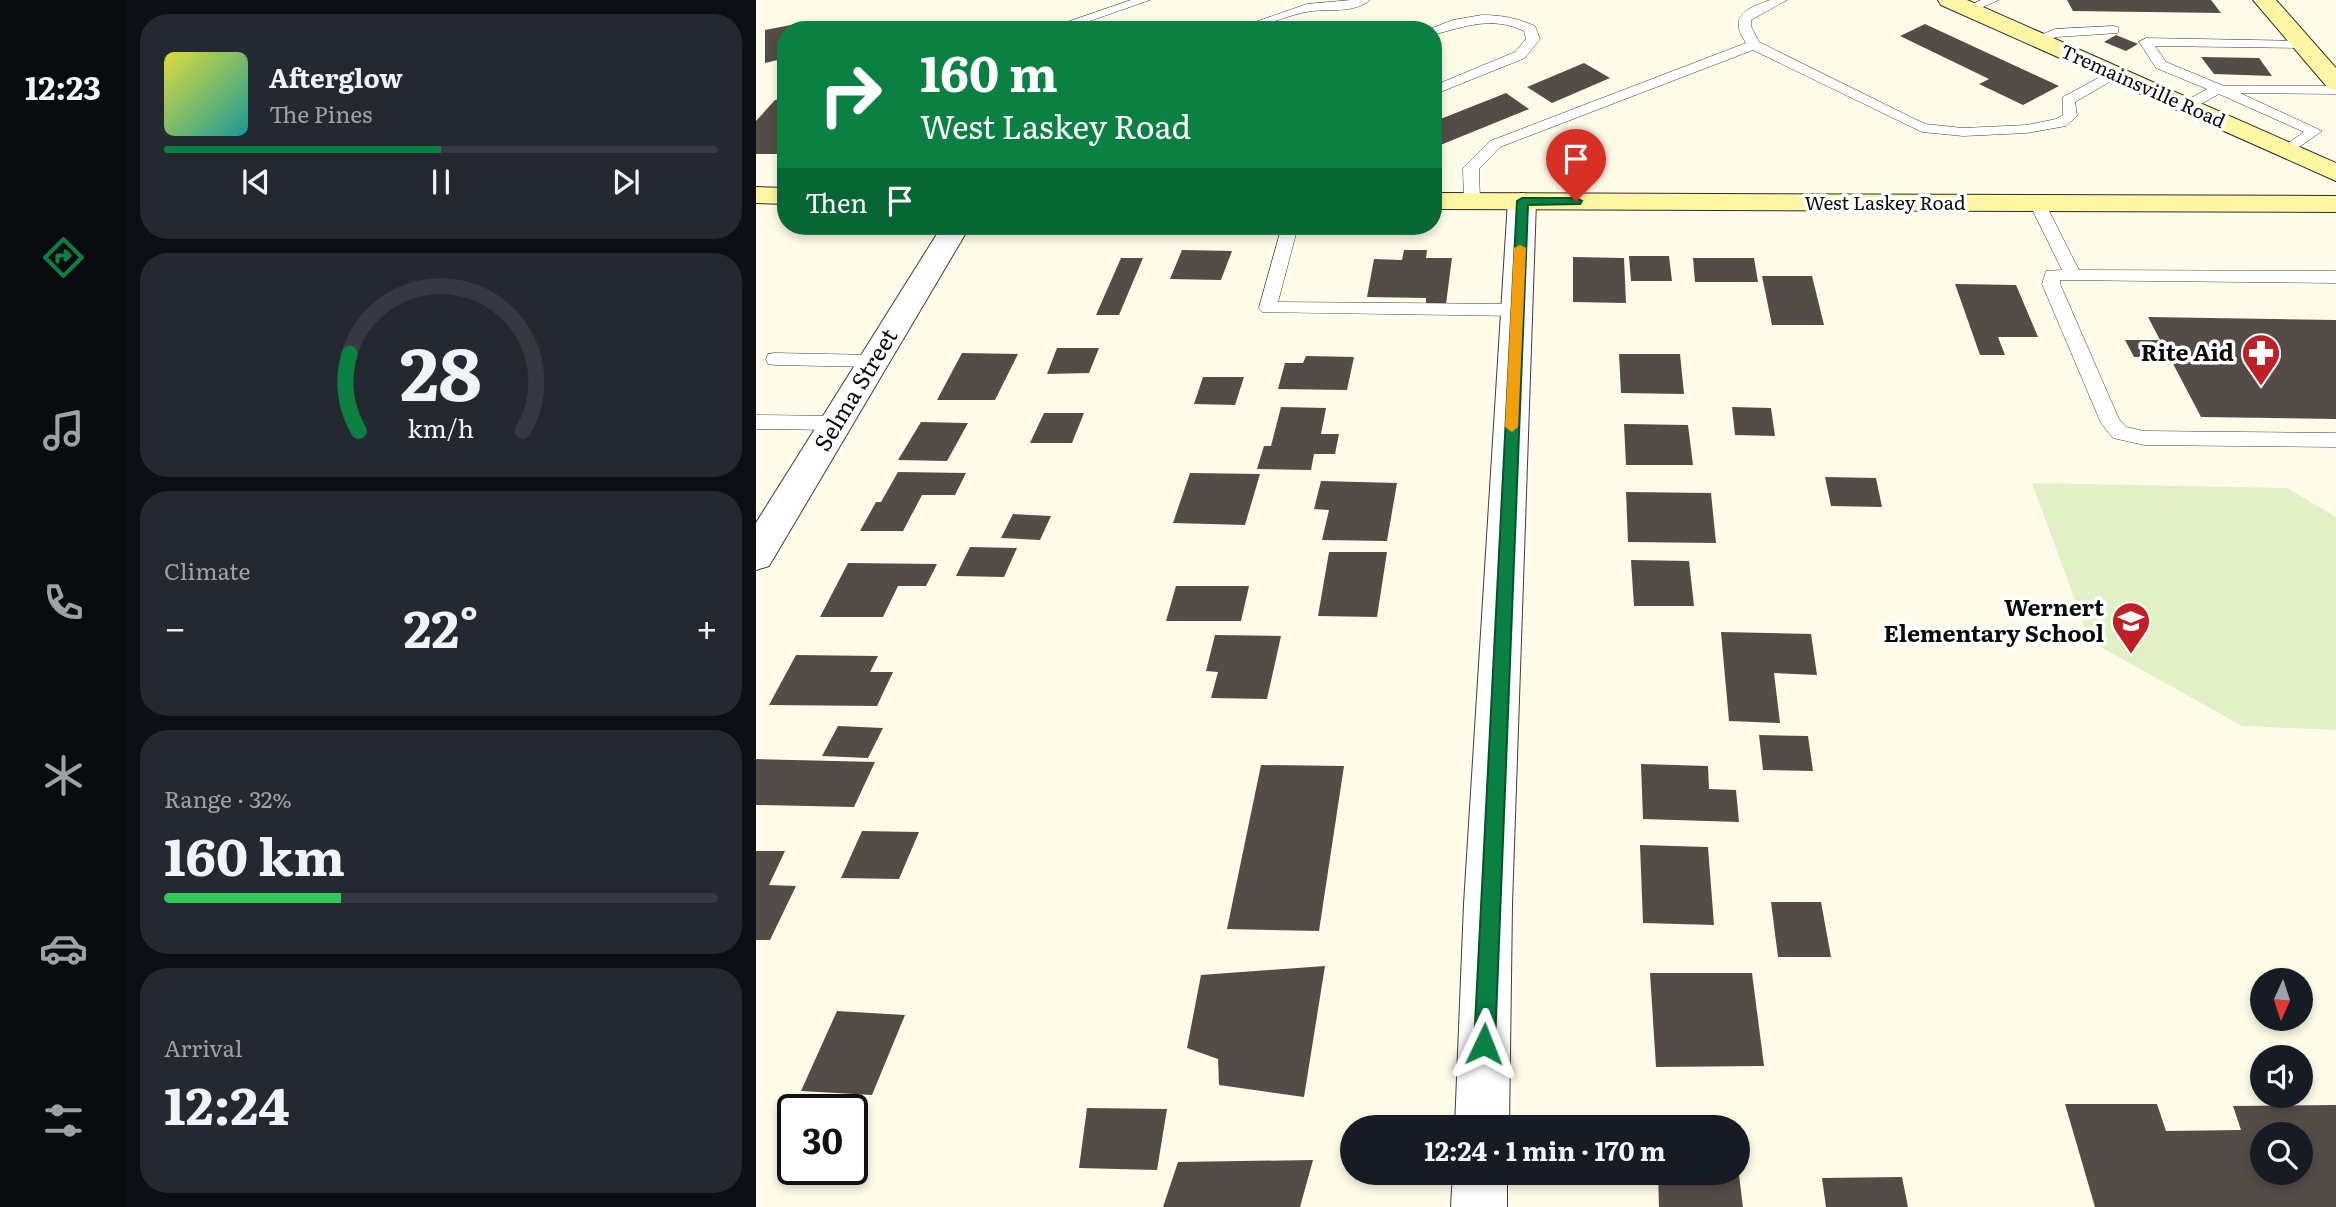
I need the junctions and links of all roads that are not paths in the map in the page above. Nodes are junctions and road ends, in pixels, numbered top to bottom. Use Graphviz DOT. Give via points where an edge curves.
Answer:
graph roads {
  1 [pos="1144,0"];
  2 [pos="1364,0"];
  3 [pos="1781,0"];
  4 [pos="1993,0"];
  5 [pos="2264,0"];
  6 [pos="1959,4"];
  7 [pos="1078,21"];
  8 [pos="1266,21"];
  9 [pos="1442,29"];
  10 [pos="2113,30"];
  11 [pos="2038,39"];
  12 [pos="2302,44"];
  13 [pos="1754,45"];
  14 [pos="2232,50"];
  15 [pos="2245,58"];
  16 [pos="2116,74"];
  17 [pos="2243,75"];
  18 [pos="2256,82"];
  19 [pos="2336,83"];
  20 [pos="1442,87"];
  21 [pos="2218,89"];
  22 [pos="2336,90"];
  23 [pos="2187,106"];
  24 [pos="2286,150"];
  25 [pos="2336,173"];
  26 [pos="756,195"];
  27 [pos="777,195"];
  28 [pos="1442,201"];
  29 [pos="1472,201"];
  30 [pos="1522,201"];
  31 [pos="2038,203"];
  32 [pos="2336,204"];
  33 [pos="951,235"];
  34 [pos="1288,235"];
  35 [pos="2073,275"];
  36 [pos="2336,277"];
  37 [pos="1517,310"];
  38 [pos="775,359"];
  39 [pos="874,361"];
  40 [pos="756,422"];
  41 [pos="837,423"];
  42 [pos="2336,440"];
  43 [pos="756,555"];
  44 [pos="1482,1115"];
  45 [pos="1480,1185"];
  46 [pos="1479,1207"];
  1 -- 7 [label="lane"];
  2 -- 8 [label="lane" via="1307,8"];
  3 -- 13 [label="lane" via="1748,14 1743,21 1743,31"];
  4 -- 6 [label="lane"];
  5 -- 12 [label="main road"];
  6 -- 11 [label="main road, Tremainsville Road"];
  9 -- 20 [label="lane" via="1489,16 1514,20 1530,29 1534,39 1520,55"];
  10 -- 11 [label="lane" via="2055,33"];
  11 -- 16 [label="main road, Tremainsville Road"];
  12 -- 14 [label="lane"];
  12 -- 19 [label="main road"];
  13 -- 16 [label="lane" via="1922,128 1942,131 2027,129 2061,123 2070,116 2068,100"];
  13 -- 29 [label="lane" via="1495,144 1471,168"];
  14 -- 15 [label="lane"];
  14 -- 21 [label="lane" via="2219,43 2146,42 2161,65"];
  16 -- 23 [label="main road, Tremainsville Road"];
  17 -- 18 [label="lane"];
  18 -- 21 [label="lane"];
  18 -- 22 [label="lane" via="2270,89"];
  21 -- 23 [label="lane"];
  21 -- 24 [label="lane" via="2315,131"];
  23 -- 24 [label="main road, Tremainsville Road"];
  24 -- 25 [label="main road, Tremainsville Road"];
  26 -- 27 [label="main road"];
  28 -- 29 [label="main road, West Laskey Road"];
  29 -- 30 [label="main road, West Laskey Road"];
  30 -- 31 [label="main road, West Laskey Road"];
  30 -- 37 [label="street"];
  31 -- 32 [label="main road, West Laskey Road"];
  31 -- 35 [label="lane"];
  33 -- 39 [label="street, Selma Street"];
  34 -- 37 [label="lane" via="1268,308"];
  35 -- 36 [label="lane"];
  35 -- 42 [label="lane" via="2052,275 2051,284 2111,423 2120,433 2144,438"];
  37 -- 44 [label="street"];
  38 -- 39 [label="lane"];
  39 -- 41 [label="street, Selma Street"];
  40 -- 41 [label="lane"];
  41 -- 43 [label="street, Selma Street"];
  45 -- 46 [label="street"];
}
